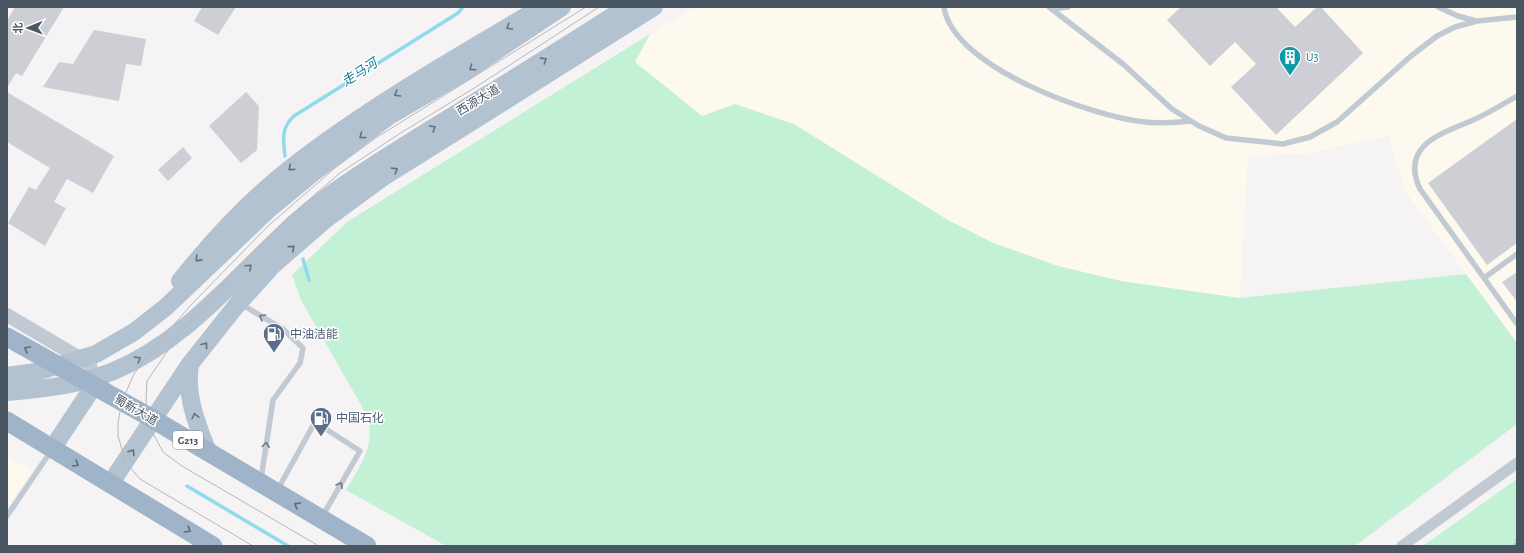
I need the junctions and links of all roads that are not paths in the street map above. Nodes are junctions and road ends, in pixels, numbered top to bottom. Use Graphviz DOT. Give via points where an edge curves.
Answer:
graph roads {
  1 [pos="542,7"];
  2 [pos="562,7"];
  3 [pos="627,7"];
  4 [pos="654,7"];
  5 [pos="944,7"];
  6 [pos="1068,7"];
  7 [pos="1438,7"];
  8 [pos="1050,8"];
  9 [pos="1517,17"];
  10 [pos="1477,21"];
  11 [pos="1517,96"];
  12 [pos="1192,121"];
  13 [pos="1517,254"];
  14 [pos="1484,278"];
  15 [pos="239,302"];
  16 [pos="7,315"];
  17 [pos="1517,324"];
  18 [pos="7,337"];
  19 [pos="190,364"];
  20 [pos="7,376"];
  21 [pos="93,387"];
  22 [pos="7,392"];
  23 [pos="153,420"];
  24 [pos="7,421"];
  25 [pos="52,449"];
  26 [pos="208,452"];
  27 [pos="1517,463"];
  28 [pos="110,484"];
  29 [pos="268,488"];
  30 [pos="7,516"];
  31 [pos="321,519"];
  32 [pos="214,546"];
  33 [pos="367,546"];
  34 [pos="1402,546"];
  1 -- 21 [label="main road, one-way" via="383,102 292,167 249,206 198,259"];
  2 -- 20 [label="main road, one-way" via="463,73 389,116 314,172 269,209 166,307 134,332 96,354 36,372"];
  22 -- 3 [label="main road, 西源大道, one-way" via="47,389 74,383 114,371 132,362 180,331 330,195 416,138"];
  15 -- 4 [label="main road, one-way" via="273,265 326,219 382,178"];
  5 -- 12 [label="lane" via="956,35 1014,79 1082,108 1145,122"];
  6 -- 8 [label="lane"];
  7 -- 10 [label="lane"];
  8 -- 12 [label="lane" via="1123,64 1172,109"];
  9 -- 10 [label="lane"];
  10 -- 12 [label="lane" via="1437,36 1337,122 1310,137 1283,144 1262,143 1226,138"];
  11 -- 14 [label="lane" via="1428,140 1419,152 1415,164 1415,178 1420,189"];
  13 -- 14 [label="lane"];
  14 -- 17 [label="lane"];
  19 -- 15 [label="main road, one-way"];
  29 -- 15 [label="lane, one-way" via="273,400 300,363 303,348 283,329"];
  16 -- 21 [label="street" via="90,364"];
  21 -- 18 [label="highway, 蜀新大道 / G213, one-way"];
  19 -- 23 [label="main road"];
  26 -- 19 [label="main road, one-way" via="190,393"];
  21 -- 23 [label="highway, 蜀新大道 / G213"];
  21 -- 25 [label="main road"];
  23 -- 26 [label="highway, 蜀新大道 / G213"];
  28 -- 23 [label="main road, one-way"];
  24 -- 25 [label="highway"];
  25 -- 28 [label="highway, one-way"];
  25 -- 30 [label="lane"];
  26 -- 29 [label="highway, 蜀新大道 / G213"];
  27 -- 34 [label="street"];
  28 -- 32 [label="highway, one-way"];
  31 -- 29 [label="highway, 蜀新大道 / G213, one-way"];
  31 -- 29 [label="lane, one-way" via="360,450 315,422"];
  31 -- 33 [label="highway, 蜀新大道 / G213"];
}
